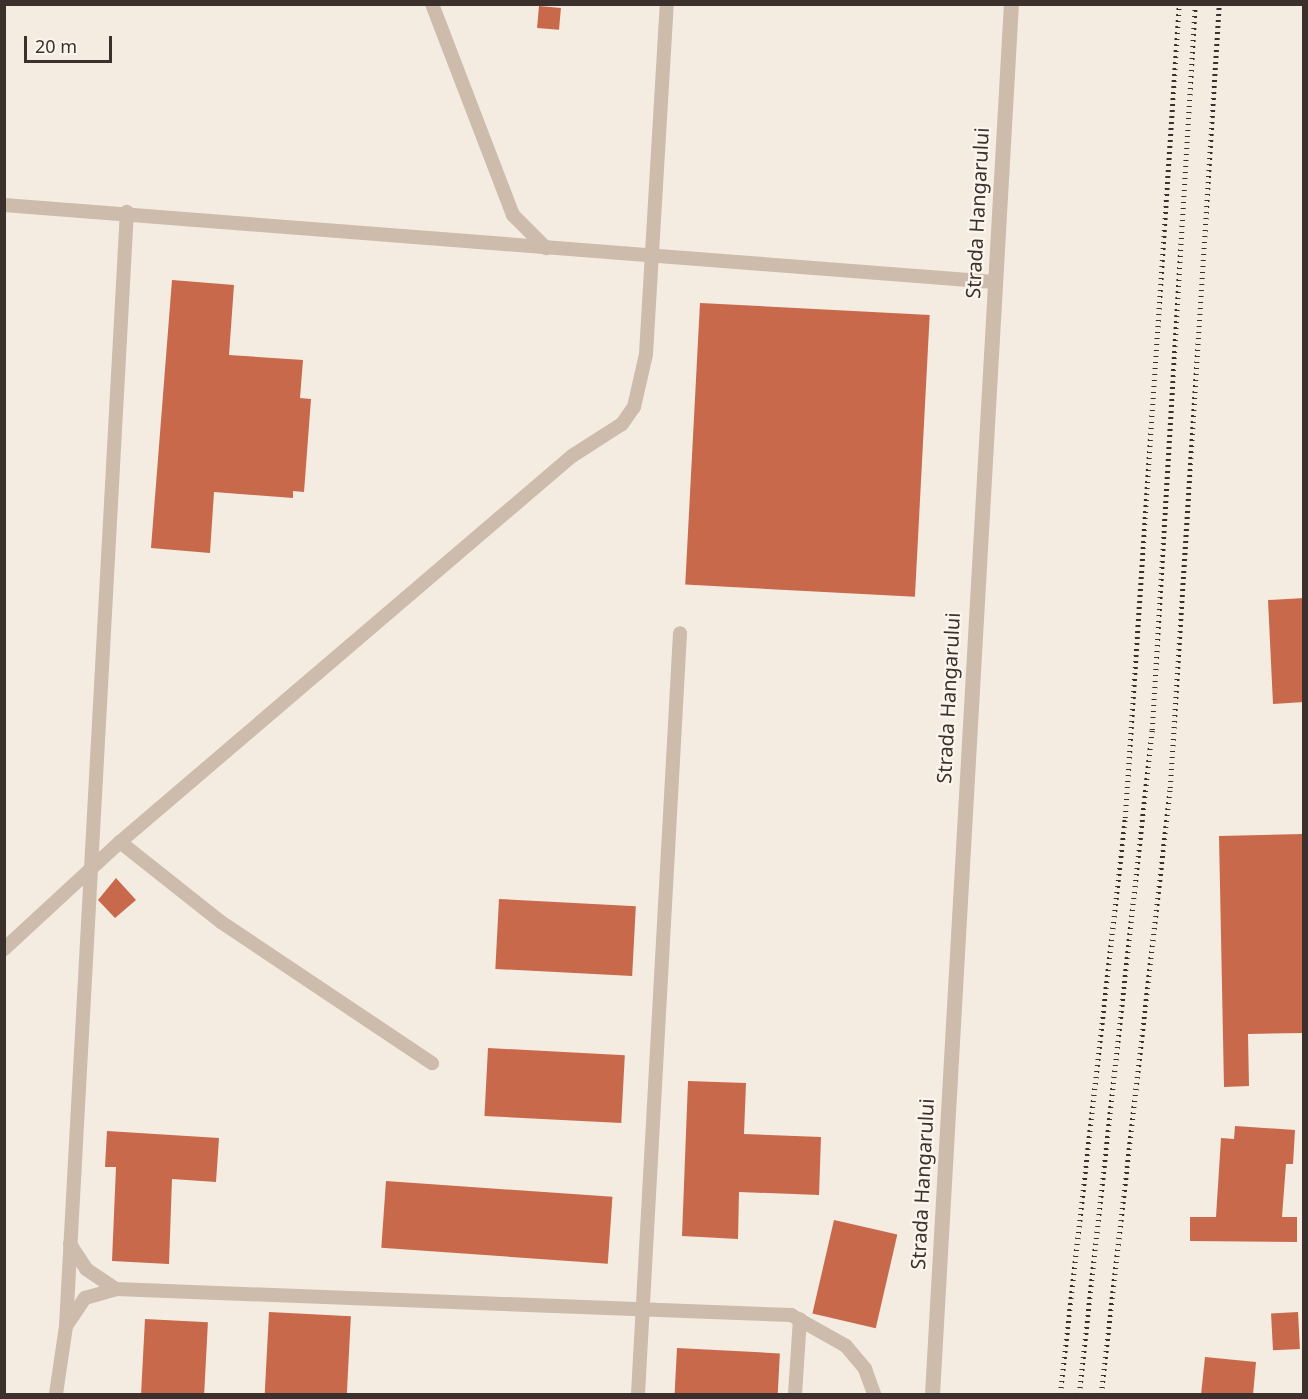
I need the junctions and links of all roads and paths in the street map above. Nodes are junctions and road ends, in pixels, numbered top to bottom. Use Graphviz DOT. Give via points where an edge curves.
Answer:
graph roads {
  1 [pos="432,4"];
  2 [pos="667,4"];
  3 [pos="1011,4"];
  4 [pos="4,205"];
  5 [pos="127,212"];
  6 [pos="546,248"];
  7 [pos="651,257"];
  8 [pos="994,282"];
  9 [pos="680,633"];
  10 [pos="120,842"];
  11 [pos="89,871"];
  12 [pos="4,949"];
  13 [pos="432,1063"];
  14 [pos="70,1244"];
  15 [pos="116,1289"];
  16 [pos="643,1309"];
  17 [pos="800,1319"];
  18 [pos="66,1326"];
  19 [pos="56,1395"];
  20 [pos="638,1395"];
  21 [pos="795,1395"];
  22 [pos="874,1395"];
  23 [pos="932,1395"];
  1 -- 6 [label="lane" via="513,215"];
  2 -- 7 [label="lane"];
  3 -- 8 [label="street, Strada Hangarului"];
  4 -- 5 [label="lane"];
  5 -- 6 [label="lane"];
  5 -- 11 [label="lane"];
  6 -- 7 [label="lane"];
  7 -- 8 [label="lane"];
  7 -- 10 [label="lane" via="646,354 634,406 622,424 572,456"];
  8 -- 23 [label="street, Strada Hangarului"];
  9 -- 16 [label="lane"];
  10 -- 11 [label="lane"];
  10 -- 13 [label="lane" via="221,922"];
  11 -- 12 [label="lane"];
  11 -- 14 [label="lane"];
  14 -- 15 [label="lane" via="86,1269"];
  14 -- 18 [label="lane"];
  15 -- 16 [label="lane"];
  15 -- 18 [label="lane" via="84,1298"];
  16 -- 17 [label="lane"];
  16 -- 20 [label="lane"];
  17 -- 21 [label="lane"];
  17 -- 22 [label="lane" via="846,1346 865,1369"];
  18 -- 19 [label="lane"];
}
